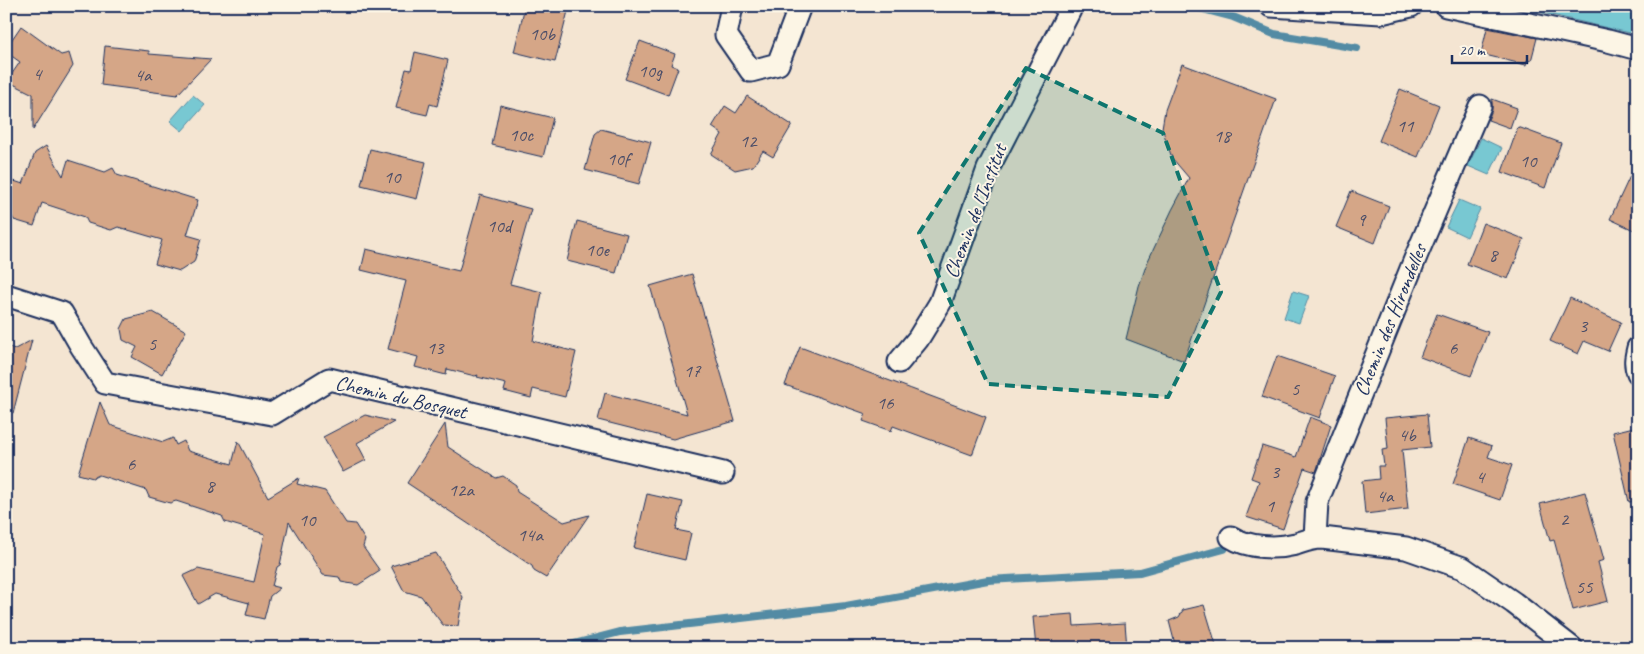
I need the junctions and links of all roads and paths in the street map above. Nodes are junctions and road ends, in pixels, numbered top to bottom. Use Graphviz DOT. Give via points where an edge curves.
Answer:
graph roads {
  1 [pos="732,6"];
  2 [pos="800,6"];
  3 [pos="1063,6"];
  4 [pos="1271,6"];
  5 [pos="1412,6"];
  6 [pos="1446,6"];
  7 [pos="1638,49"];
  8 [pos="1480,106"];
  9 [pos="6,295"];
  10 [pos="1638,348"];
  11 [pos="899,362"];
  12 [pos="1638,373"];
  13 [pos="723,473"];
  14 [pos="1231,537"];
  15 [pos="1315,538"];
  16 [pos="1572,648"];
  1 -- 2 [label="street" via="726,35 751,71 778,64"];
  3 -- 11 [label="street, Chemin de l'Institut" via="1070,10 988,169 940,303"];
  4 -- 5 [label="street" via="1380,13"];
  6 -- 7 [label="street"];
  8 -- 15 [label="street, Chemin des Hirondelles" via="1317,502"];
  9 -- 13 [label="street, Chemin du Bosquet" via="62,313 105,383 272,414 328,379"];
  10 -- 12 [label="street"];
  14 -- 15 [label="street" via="1240,542 1267,546"];
  15 -- 16 [label="street" via="1406,548 1463,568"];
}
